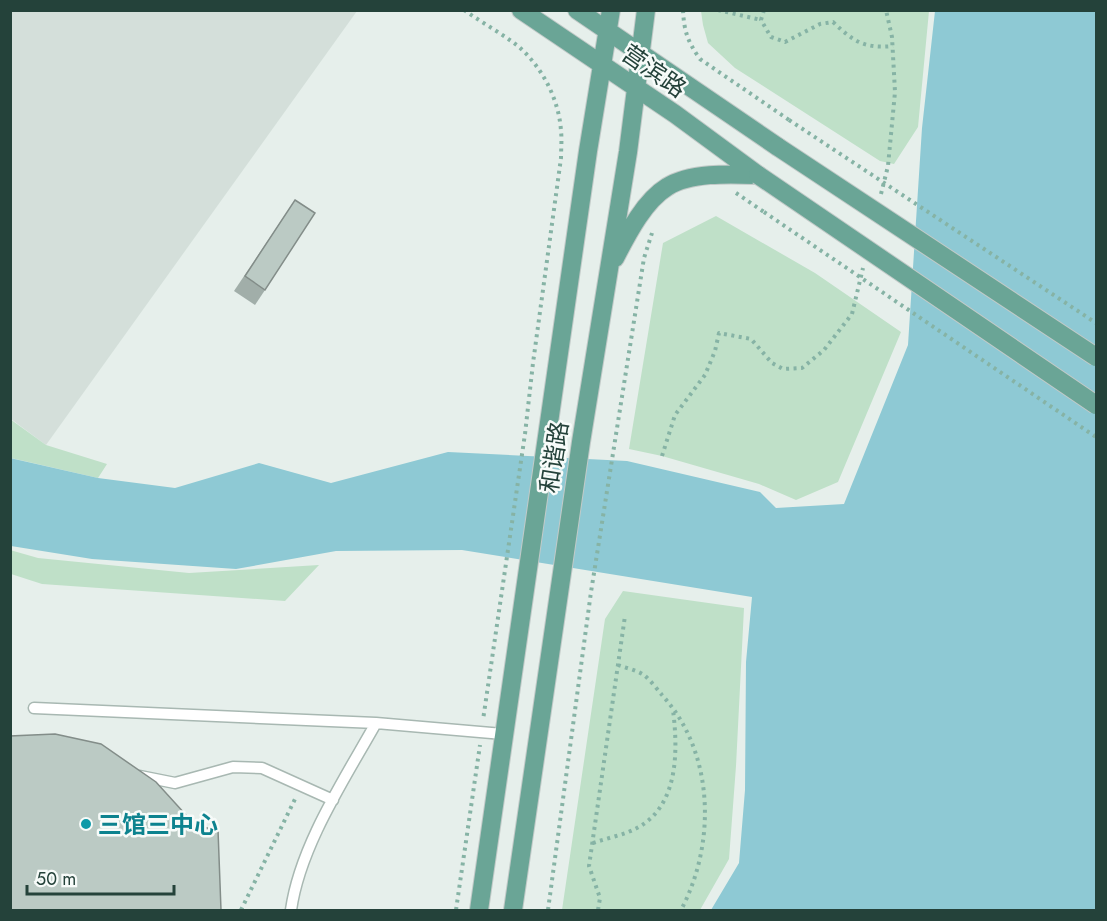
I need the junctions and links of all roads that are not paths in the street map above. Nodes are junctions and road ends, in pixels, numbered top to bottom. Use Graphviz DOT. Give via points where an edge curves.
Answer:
graph roads {
  1 [pos="521,10"];
  2 [pos="577,10"];
  3 [pos="611,10"];
  4 [pos="646,10"];
  5 [pos="608,30"];
  6 [pos="640,54"];
  7 [pos="602,64"];
  8 [pos="636,88"];
  9 [pos="758,175"];
  10 [pos="609,270"];
  11 [pos="1096,357"];
  12 [pos="1096,405"];
  13 [pos="34,708"];
  14 [pos="376,723"];
  15 [pos="503,734"];
  16 [pos="131,772"];
  17 [pos="333,800"];
  18 [pos="291,910"];
  19 [pos="479,910"];
  20 [pos="513,910"];
  1 -- 7 [label="main road, 营滨路"];
  2 -- 5 [label="main road, 营滨路"];
  3 -- 5 [label="main road, 和谐路"];
  4 -- 6 [label="main road, 和谐路"];
  5 -- 6 [label="main road, 营滨路"];
  5 -- 7 [label="main road, 和谐路"];
  6 -- 8 [label="main road, 和谐路"];
  6 -- 11 [label="main road, 营滨路, bridge"];
  7 -- 8 [label="main road, 营滨路"];
  7 -- 15 [label="main road, 和谐路"];
  8 -- 9 [label="main road, 营滨路"];
  8 -- 10 [label="main road, 和谐路"];
  9 -- 10 [label="main road" via="707,175 667,187 642,213"];
  9 -- 12 [label="main road, 营滨路, bridge"];
  10 -- 20 [label="main road, 和谐路"];
  13 -- 14 [label="lane"];
  14 -- 15 [label="lane"];
  14 -- 17 [label="lane"];
  15 -- 19 [label="main road, 和谐路"];
  16 -- 17 [label="lane" via="175,783 233,767 262,768"];
  17 -- 18 [label="lane" via="312,842"];
}
